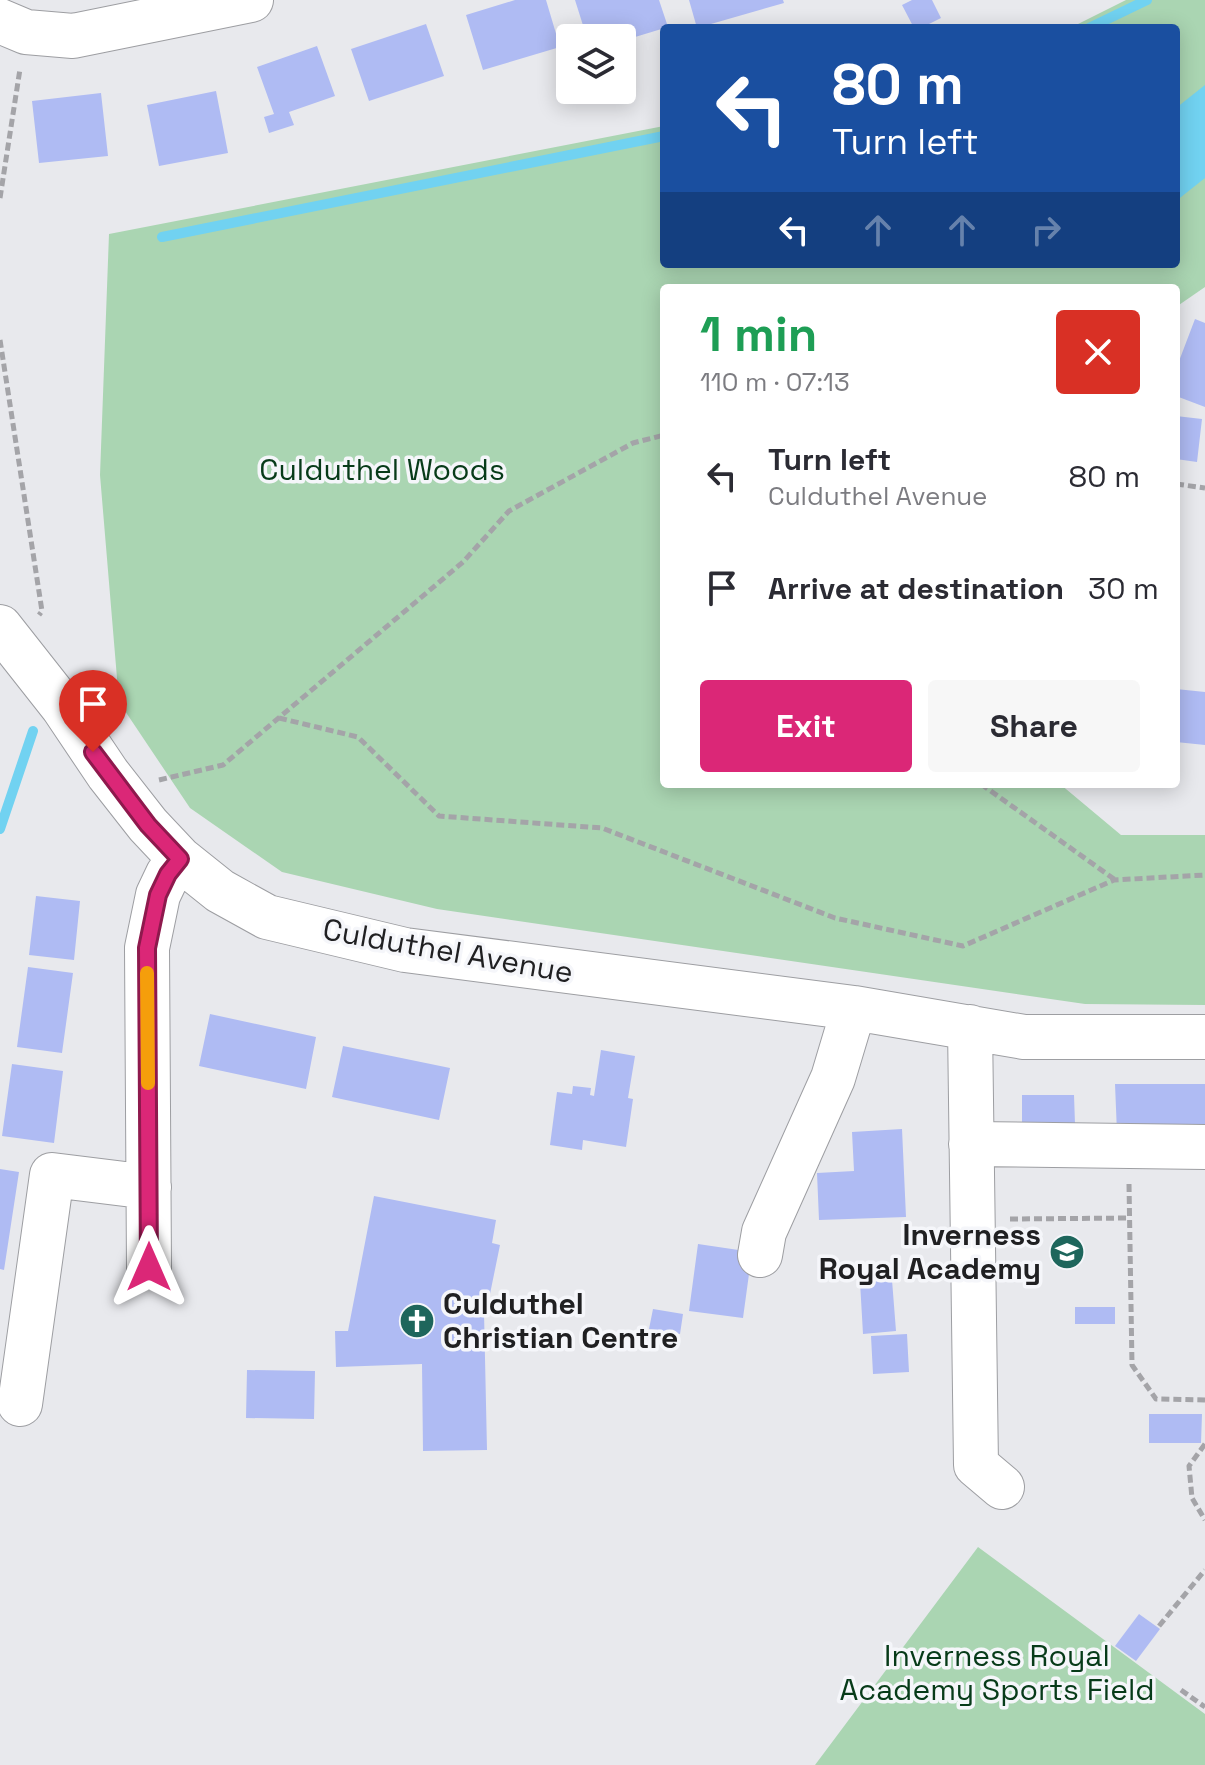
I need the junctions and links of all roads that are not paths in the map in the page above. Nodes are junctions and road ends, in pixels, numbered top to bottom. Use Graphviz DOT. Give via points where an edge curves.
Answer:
graph roads {
  1 [pos="251,0"];
  2 [pos="13,27"];
  3 [pos="7,636"];
  4 [pos="180,859"];
  5 [pos="854,1008"];
  6 [pos="970,1027"];
  7 [pos="1205,1037"];
  8 [pos="971,1144"];
  9 [pos="1205,1147"];
  10 [pos="149,1187"];
  11 [pos="760,1255"];
  12 [pos="149,1267"];
  13 [pos="20,1404"];
  14 [pos="1002,1487"];
  1 -- 2 [label="street" via="73,36"];
  3 -- 4 [label="street, Culduthel Avenue" via="119,788"];
  4 -- 5 [label="street, Culduthel Avenue" via="220,891 267,917 335,935 458,958"];
  4 -- 10 [label="street" via="158,895 147,948"];
  5 -- 6 [label="street, Culduthel Avenue"];
  5 -- 11 [label="street" via="833,1078 764,1232"];
  6 -- 7 [label="street, Culduthel Avenue" via="1024,1037"];
  6 -- 8 [label="street"];
  8 -- 9 [label="street"];
  8 -- 14 [label="street" via="976,1465"];
  10 -- 12 [label="street"];
  10 -- 13 [label="street" via="52,1175"];
}
